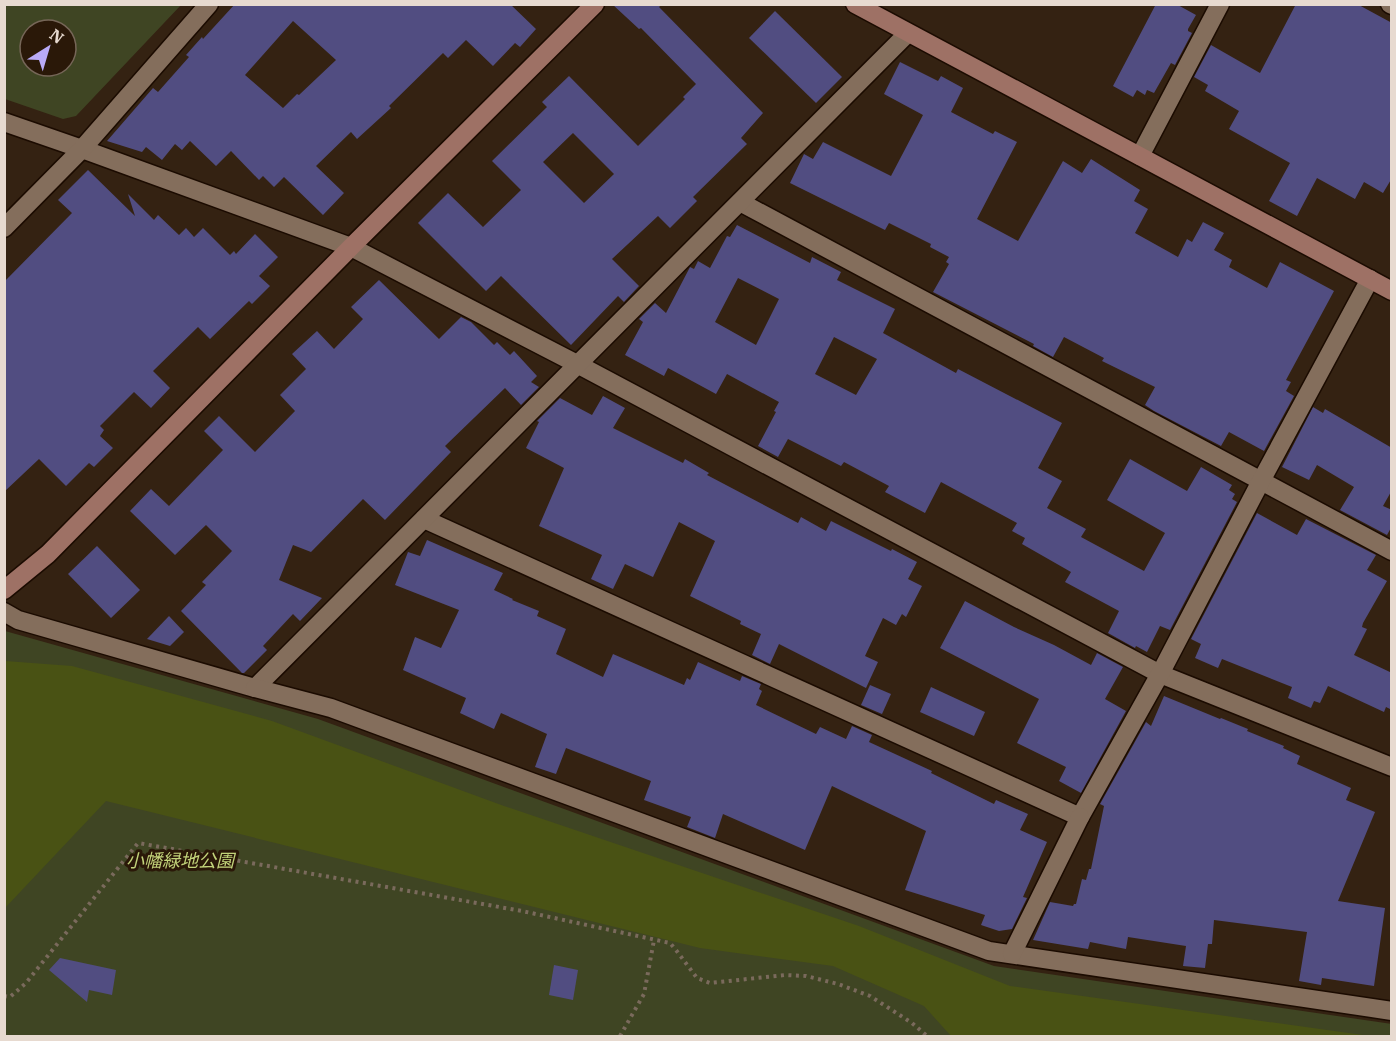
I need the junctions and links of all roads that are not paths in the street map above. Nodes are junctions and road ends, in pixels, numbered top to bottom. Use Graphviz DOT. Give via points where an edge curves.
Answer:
graph roads {
  1 [pos="208,4"];
  2 [pos="596,4"];
  3 [pos="855,4"];
  4 [pos="1220,4"];
  5 [pos="908,33"];
  6 [pos="4,122"];
  7 [pos="82,149"];
  8 [pos="1140,156"];
  9 [pos="740,202"];
  10 [pos="4,228"];
  11 [pos="351,247"];
  12 [pos="1370,279"];
  13 [pos="1392,291"];
  14 [pos="577,364"];
  15 [pos="1261,481"];
  16 [pos="424,519"];
  17 [pos="1392,551"];
  18 [pos="4,590"];
  19 [pos="4,612"];
  20 [pos="1160,674"];
  21 [pos="255,688"];
  22 [pos="1392,766"];
  23 [pos="1080,817"];
  24 [pos="1012,954"];
  25 [pos="1392,1011"];
  1 -- 7 [label="street"];
  2 -- 11 [label="street"];
  3 -- 5 [label="street"];
  4 -- 8 [label="street"];
  5 -- 8 [label="street"];
  5 -- 9 [label="street"];
  6 -- 7 [label="street"];
  7 -- 10 [label="street"];
  7 -- 11 [label="street"];
  8 -- 12 [label="street"];
  9 -- 14 [label="street"];
  9 -- 15 [label="street"];
  11 -- 14 [label="street"];
  11 -- 18 [label="street" via="48,554"];
  12 -- 13 [label="street"];
  12 -- 15 [label="street"];
  14 -- 16 [label="street"];
  14 -- 20 [label="street"];
  15 -- 17 [label="street"];
  15 -- 20 [label="street"];
  16 -- 21 [label="street"];
  16 -- 23 [label="street"];
  19 -- 21 [label="street" via="18,620"];
  20 -- 22 [label="street"];
  20 -- 23 [label="street"];
  21 -- 24 [label="street" via="331,708 988,951"];
  23 -- 24 [label="street"];
  24 -- 25 [label="street"];
}
